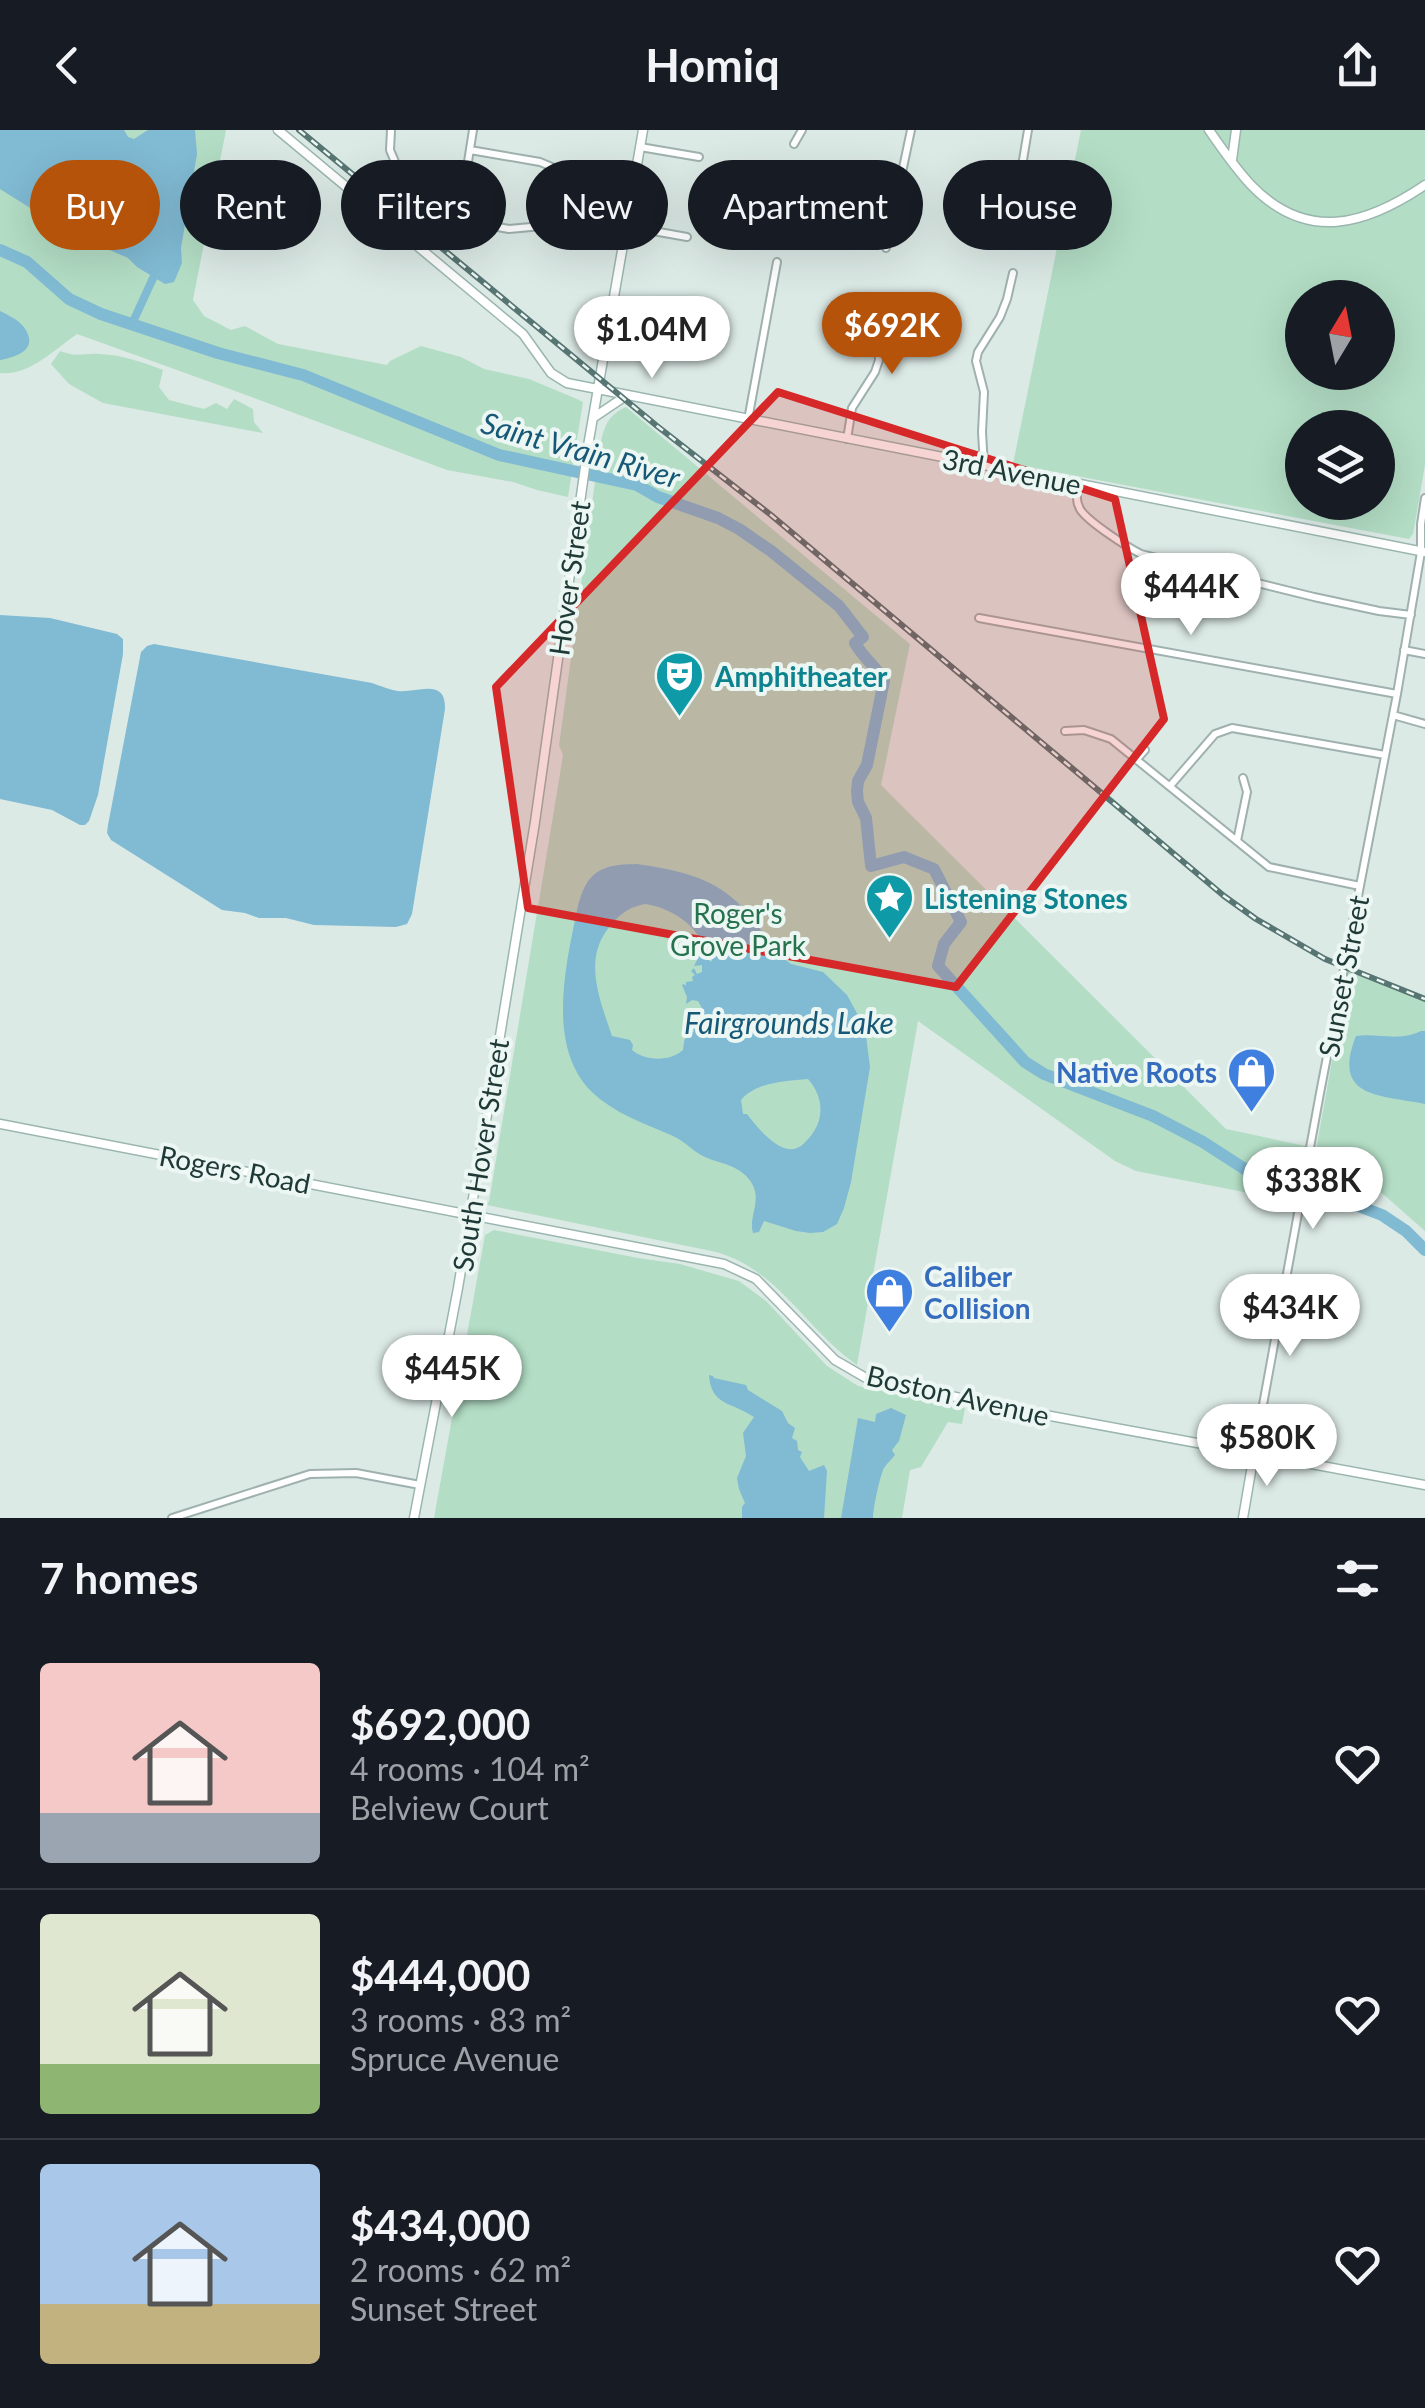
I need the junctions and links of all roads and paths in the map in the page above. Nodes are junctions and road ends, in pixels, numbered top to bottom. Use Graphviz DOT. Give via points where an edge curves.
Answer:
graph roads {
  1 [pos="278,130"];
  2 [pos="391,130"];
  3 [pos="473,130"];
  4 [pos="643,130"];
  5 [pos="802,130"];
  6 [pos="911,130"];
  7 [pos="1028,130"];
  8 [pos="1209,130"];
  9 [pos="1236,130"];
  10 [pos="794,144"];
  11 [pos="640,147"];
  12 [pos="470,150"];
  13 [pos="699,157"];
  14 [pos="394,160"];
  15 [pos="468,160"];
  16 [pos="528,160"];
  17 [pos="638,160"];
  18 [pos="904,160"];
  19 [pos="1024,160"];
  20 [pos="1232,161"];
  21 [pos="1425,186"];
  22 [pos="668,234"];
  23 [pos="687,237"];
  24 [pos="623,250"];
  25 [pos="776,262"];
  26 [pos="1013,274"];
  27 [pos="613,306"];
  28 [pos="877,308"];
  29 [pos="672,316"];
  30 [pos="598,390"];
  31 [pos="627,395"];
  32 [pos="593,418"];
  33 [pos="748,420"];
  34 [pos="847,439"];
  35 [pos="984,466"];
  36 [pos="1079,484"];
  37 [pos="1425,498"];
  38 [pos="1423,552"];
  39 [pos="1410,615"];
  40 [pos="979,618"];
  41 [pos="1404,650"];
  42 [pos="1425,654"];
  43 [pos="1397,694"];
  44 [pos="1393,715"];
  45 [pos="1425,724"];
  46 [pos="1064,730"];
  47 [pos="1145,750"];
  48 [pos="1386,755"];
  49 [pos="1137,759"];
  50 [pos="1244,778"];
  51 [pos="1170,786"];
  52 [pos="1237,841"];
  53 [pos="530,850"];
  54 [pos="1360,886"];
  55 [pos="0,1124"];
  56 [pos="471,1214"];
  57 [pos="1254,1454"];
  58 [pos="420,1485"];
  59 [pos="1425,1485"];
  60 [pos="172,1518"];
  61 [pos="414,1518"];
  62 [pos="1243,1518"];
  1 -- 30 [label="street, 3rd Avenue" via="523,334 554,376"];
  2 -- 14 [label="street"];
  3 -- 12 [label="street"];
  4 -- 11 [label="street, Hover Street"];
  5 -- 10 [label="street"];
  6 -- 18 [label="street"];
  7 -- 19 [label="street"];
  8 -- 20 [label="street"];
  9 -- 20 [label="street"];
  11 -- 13 [label="street"];
  11 -- 17 [label="street, Hover Street"];
  12 -- 15 [label="street"];
  12 -- 16 [label="street"];
  20 -- 21 [label="street" via="1254,188 1312,220 1366,218"];
  22 -- 23 [label="street"];
  24 -- 27 [label="street, Hover Street"];
  25 -- 33 [label="street"];
  26 -- 35 [label="street" via="976,361 984,392"];
  27 -- 29 [label="street"];
  27 -- 30 [label="street, Hover Street"];
  28 -- 34 [label="street" via="879,360 852,408"];
  30 -- 31 [label="street, 3rd Avenue"];
  30 -- 32 [label="street, Hover Street"];
  31 -- 32 [label="street"];
  31 -- 33 [label="street, 3rd Avenue"];
  32 -- 53 [label="street, Hover Street"];
  33 -- 34 [label="street, 3rd Avenue"];
  34 -- 35 [label="street, 3rd Avenue"];
  35 -- 36 [label="street, 3rd Avenue"];
  36 -- 38 [label="street, 3rd Avenue"];
  36 -- 39 [label="street" via="1082,512 1141,554"];
  37 -- 38 [label="street, Sunset Street"];
  38 -- 39 [label="street, Sunset Street"];
  39 -- 41 [label="street, Sunset Street"];
  40 -- 43 [label="street"];
  41 -- 42 [label="street"];
  41 -- 43 [label="street, Sunset Street"];
  43 -- 44 [label="street, Sunset Street"];
  44 -- 45 [label="street"];
  44 -- 48 [label="street, Sunset Street"];
  46 -- 49 [label="street" via="1100,734"];
  47 -- 49 [label="street"];
  48 -- 51 [label="street" via="1232,728 1215,734"];
  48 -- 54 [label="street, Sunset Street"];
  49 -- 51 [label="street"];
  50 -- 52 [label="street" via="1248,792"];
  51 -- 52 [label="street"];
  52 -- 54 [label="street" via="1276,870"];
  53 -- 56 [label="street, South Hover Street"];
  54 -- 57 [label="street, Sunset Street"];
  55 -- 56 [label="street, Rogers Road"];
  56 -- 57 [label="street, Boston Avenue" via="737,1268 769,1291 835,1360 866,1378"];
  56 -- 58 [label="street, South Hover Street"];
  57 -- 59 [label="street, Boston Avenue"];
  57 -- 62 [label="street"];
  58 -- 60 [label="street" via="356,1473 310,1474"];
  58 -- 61 [label="street, South Hover Street"];
}
